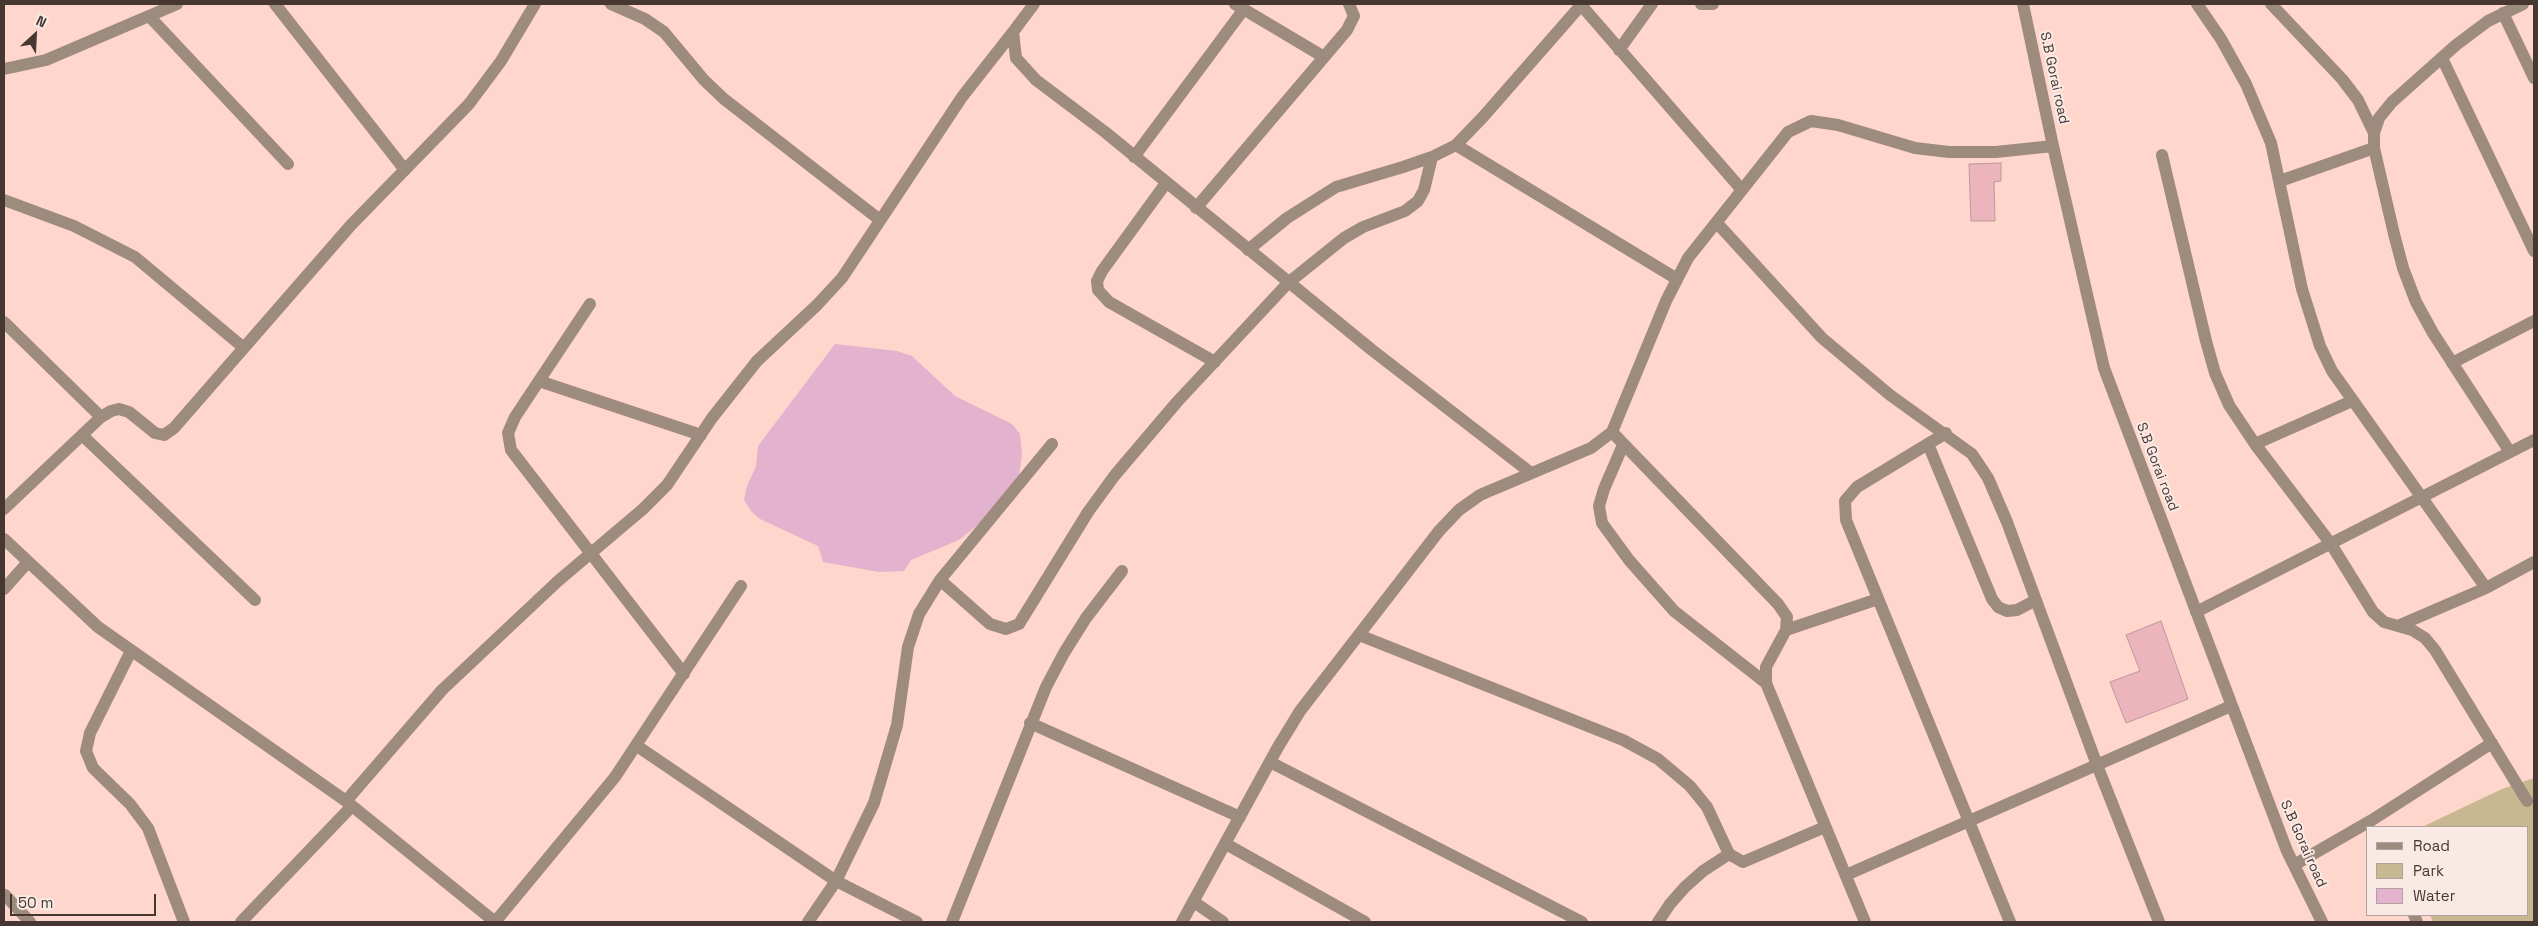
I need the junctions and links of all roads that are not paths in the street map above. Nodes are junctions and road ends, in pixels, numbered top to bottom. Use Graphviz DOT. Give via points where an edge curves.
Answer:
graph roads {
  1 [pos="177,4"];
  2 [pos="275,4"];
  3 [pos="535,4"];
  4 [pos="1034,4"];
  5 [pos="1349,4"];
  6 [pos="1652,4"];
  7 [pos="1701,4"];
  8 [pos="1713,4"];
  9 [pos="2023,4"];
  10 [pos="2197,4"];
  11 [pos="2271,4"];
  12 [pos="2523,4"];
  13 [pos="621,5"];
  14 [pos="1582,5"];
  15 [pos="1240,6"];
  16 [pos="2503,13"];
  17 [pos="149,16"];
  18 [pos="1012,32"];
  19 [pos="1619,50"];
  20 [pos="1324,57"];
  21 [pos="2442,58"];
  22 [pos="4,69"];
  23 [pos="2534,78"];
  24 [pos="2374,133"];
  25 [pos="1456,144"];
  26 [pos="2052,146"];
  27 [pos="2374,148"];
  28 [pos="2162,155"];
  29 [pos="1134,157"];
  30 [pos="1432,157"];
  31 [pos="288,164"];
  32 [pos="405,170"];
  33 [pos="2280,181"];
  34 [pos="1166,183"];
  35 [pos="1742,190"];
  36 [pos="4,200"];
  37 [pos="1196,208"];
  38 [pos="880,220"];
  39 [pos="1717,223"];
  40 [pos="1248,250"];
  41 [pos="2534,251"];
  42 [pos="1677,279"];
  43 [pos="1288,283"];
  44 [pos="590,304"];
  45 [pos="2534,321"];
  46 [pos="4,322"];
  47 [pos="244,348"];
  48 [pos="1215,362"];
  49 [pos="2452,363"];
  50 [pos="538,382"];
  51 [pos="2352,401"];
  52 [pos="101,417"];
  53 [pos="1612,432"];
  54 [pos="1946,433"];
  55 [pos="701,434"];
  56 [pos="82,435"];
  57 [pos="2534,440"];
  58 [pos="1052,444"];
  59 [pos="1623,444"];
  60 [pos="1928,444"];
  61 [pos="2255,444"];
  62 [pos="2510,452"];
  63 [pos="1531,472"];
  64 [pos="2423,497"];
  65 [pos="4,510"];
  66 [pos="4,539"];
  67 [pos="2331,544"];
  68 [pos="590,553"];
  69 [pos="28,562"];
  70 [pos="2534,562"];
  71 [pos="1122,570"];
  72 [pos="940,580"];
  73 [pos="741,586"];
  74 [pos="2486,588"];
  75 [pos="4,589"];
  76 [pos="255,600"];
  77 [pos="1878,600"];
  78 [pos="2036,600"];
  79 [pos="2196,612"];
  80 [pos="2400,626"];
  81 [pos="1786,630"];
  82 [pos="1359,635"];
  83 [pos="131,651"];
  84 [pos="684,674"];
  85 [pos="1766,683"];
  86 [pos="2231,706"];
  87 [pos="1030,723"];
  88 [pos="2492,743"];
  89 [pos="637,746"];
  90 [pos="1270,762"];
  91 [pos="2097,764"];
  92 [pos="2527,801"];
  93 [pos="349,804"];
  94 [pos="1240,817"];
  95 [pos="1968,821"];
  96 [pos="2373,823"];
  97 [pos="1826,827"];
  98 [pos="2366,827"];
  99 [pos="1226,844"];
  100 [pos="1729,854"];
  101 [pos="2294,865"];
  102 [pos="1846,875"];
  103 [pos="836,881"];
  104 [pos="5,895"];
  105 [pos="1194,902"];
  106 [pos="30,922"];
  107 [pos="184,922"];
  108 [pos="241,922"];
  109 [pos="808,922"];
  110 [pos="917,922"];
  111 [pos="952,922"];
  112 [pos="1182,922"];
  113 [pos="1223,922"];
  114 [pos="1365,922"];
  115 [pos="1582,922"];
  116 [pos="1658,922"];
  117 [pos="1865,922"];
  118 [pos="2010,922"];
  119 [pos="2159,922"];
  120 [pos="2322,922"];
  1 -- 17 [label="street"];
  2 -- 32 [label="street"];
  3 -- 32 [label="street" via="488,81"];
  4 -- 18 [label="street"];
  5 -- 20 [label="street" via="1354,16 1347,30"];
  6 -- 19 [label="street"];
  7 -- 8 [label="street"];
  9 -- 26 [label="street, S.B Gorai road"];
  10 -- 33 [label="street" via="2246,84 2272,143"];
  11 -- 24 [label="street" via="2347,86 2358,100"];
  12 -- 16 [label="street"];
  13 -- 38 [label="street" via="664,32 724,99"];
  14 -- 19 [label="street"];
  14 -- 25 [label="street"];
  15 -- 20 [label="street"];
  15 -- 29 [label="street"];
  16 -- 21 [label="street" via="2474,31"];
  16 -- 23 [label="street"];
  17 -- 22 [label="street" via="46,60"];
  17 -- 31 [label="street"];
  18 -- 29 [label="street" via="1016,58 1036,80"];
  18 -- 38 [label="street" via="962,96"];
  19 -- 35 [label="street"];
  20 -- 37 [label="street"];
  21 -- 24 [label="street" via="2392,102 2379,118"];
  21 -- 41 [label="street"];
  24 -- 27 [label="street"];
  25 -- 30 [label="street"];
  25 -- 42 [label="street"];
  26 -- 35 [label="street" via="1996,152 1949,152 1915,148 1838,125 1811,122 1788,132"];
  26 -- 79 [label="street, S.B Gorai road" via="2104,368"];
  27 -- 33 [label="street"];
  27 -- 49 [label="street" via="2403,268 2416,302"];
  28 -- 61 [label="street" via="2215,373 2230,405"];
  29 -- 34 [label="street"];
  30 -- 40 [label="street" via="1336,187 1287,218"];
  30 -- 43 [label="street" via="1418,201 1406,211 1344,238"];
  32 -- 47 [label="street" via="351,225"];
  33 -- 51 [label="street" via="2311,321 2332,371"];
  34 -- 37 [label="street"];
  34 -- 48 [label="street" via="1102,271 1098,290 1109,302"];
  35 -- 39 [label="street"];
  36 -- 47 [label="street" via="74,226 134,257"];
  37 -- 40 [label="street"];
  38 -- 55 [label="street" via="842,278 818,305 757,361"];
  39 -- 42 [label="street" via="1688,258"];
  39 -- 54 [label="street" via="1822,338 1890,395"];
  40 -- 43 [label="street"];
  42 -- 53 [label="street"];
  43 -- 48 [label="street"];
  43 -- 63 [label="street"];
  44 -- 50 [label="street"];
  45 -- 49 [label="street"];
  46 -- 52 [label="street"];
  47 -- 52 [label="street" via="174,428 164,434 155,433 129,412 119,409"];
  48 -- 72 [label="street" via="1147,437 1099,498 1019,624 1006,628 990,624"];
  49 -- 62 [label="street"];
  50 -- 55 [label="street"];
  50 -- 68 [label="street" via="508,433 511,450"];
  51 -- 61 [label="street"];
  51 -- 64 [label="street"];
  52 -- 56 [label="street"];
  53 -- 59 [label="street"];
  53 -- 63 [label="street" via="1591,448"];
  54 -- 60 [label="street"];
  54 -- 78 [label="street" via="1972,454 1988,478"];
  55 -- 68 [label="street" via="667,485"];
  56 -- 65 [label="street"];
  56 -- 76 [label="street"];
  57 -- 62 [label="street"];
  58 -- 72 [label="street"];
  59 -- 81 [label="street" via="1778,604 1787,617"];
  59 -- 85 [label="street" via="1599,506 1602,523 1629,560 1674,610"];
  60 -- 77 [label="street" via="1857,487 1845,501 1846,520"];
  60 -- 78 [label="street" via="1992,599 2007,611 2017,610"];
  61 -- 67 [label="street"];
  62 -- 64 [label="street"];
  63 -- 82 [label="street" via="1480,495 1459,510"];
  64 -- 67 [label="street"];
  64 -- 74 [label="street"];
  66 -- 69 [label="street"];
  67 -- 79 [label="street"];
  67 -- 80 [label="street" via="2373,612 2384,622"];
  68 -- 84 [label="street"];
  68 -- 93 [label="street" via="442,690"];
  69 -- 75 [label="street"];
  69 -- 83 [label="street" via="98,627"];
  70 -- 74 [label="street"];
  71 -- 87 [label="street" via="1064,653"];
  72 -- 103 [label="street" via="919,614 908,647 897,725 874,803"];
  73 -- 84 [label="street"];
  74 -- 80 [label="street"];
  77 -- 81 [label="street"];
  77 -- 95 [label="street"];
  78 -- 91 [label="street"];
  79 -- 86 [label="street, S.B Gorai road"];
  80 -- 88 [label="street" via="2425,638 2435,650"];
  81 -- 85 [label="street" via="1766,667"];
  82 -- 90 [label="street" via="1300,712"];
  82 -- 100 [label="street" via="1623,740 1658,759 1690,786 1708,807"];
  83 -- 93 [label="street"];
  83 -- 107 [label="street" via="90,732 86,751 93,768 130,804 148,828"];
  84 -- 89 [label="street"];
  85 -- 97 [label="street"];
  86 -- 91 [label="street"];
  86 -- 101 [label="street, S.B Gorai road"];
  87 -- 94 [label="street"];
  87 -- 111 [label="street"];
  88 -- 92 [label="street"];
  88 -- 96 [label="street"];
  89 -- 93 [label="street" via="594,804 495,922"];
  89 -- 103 [label="street"];
  90 -- 94 [label="street"];
  90 -- 115 [label="street"];
  91 -- 95 [label="street"];
  91 -- 119 [label="street"];
  93 -- 108 [label="street"];
  94 -- 99 [label="street"];
  95 -- 102 [label="street"];
  95 -- 118 [label="street"];
  97 -- 100 [label="street" via="1743,862"];
  97 -- 102 [label="street"];
  98 -- 101 [label="street"];
  99 -- 105 [label="street"];
  99 -- 114 [label="street"];
  100 -- 116 [label="street" via="1684,887"];
  101 -- 120 [label="street, S.B Gorai road"];
  102 -- 117 [label="street"];
  103 -- 109 [label="street"];
  103 -- 110 [label="street"];
  104 -- 106 [label="street"];
  105 -- 112 [label="street"];
  105 -- 113 [label="street"];
}
